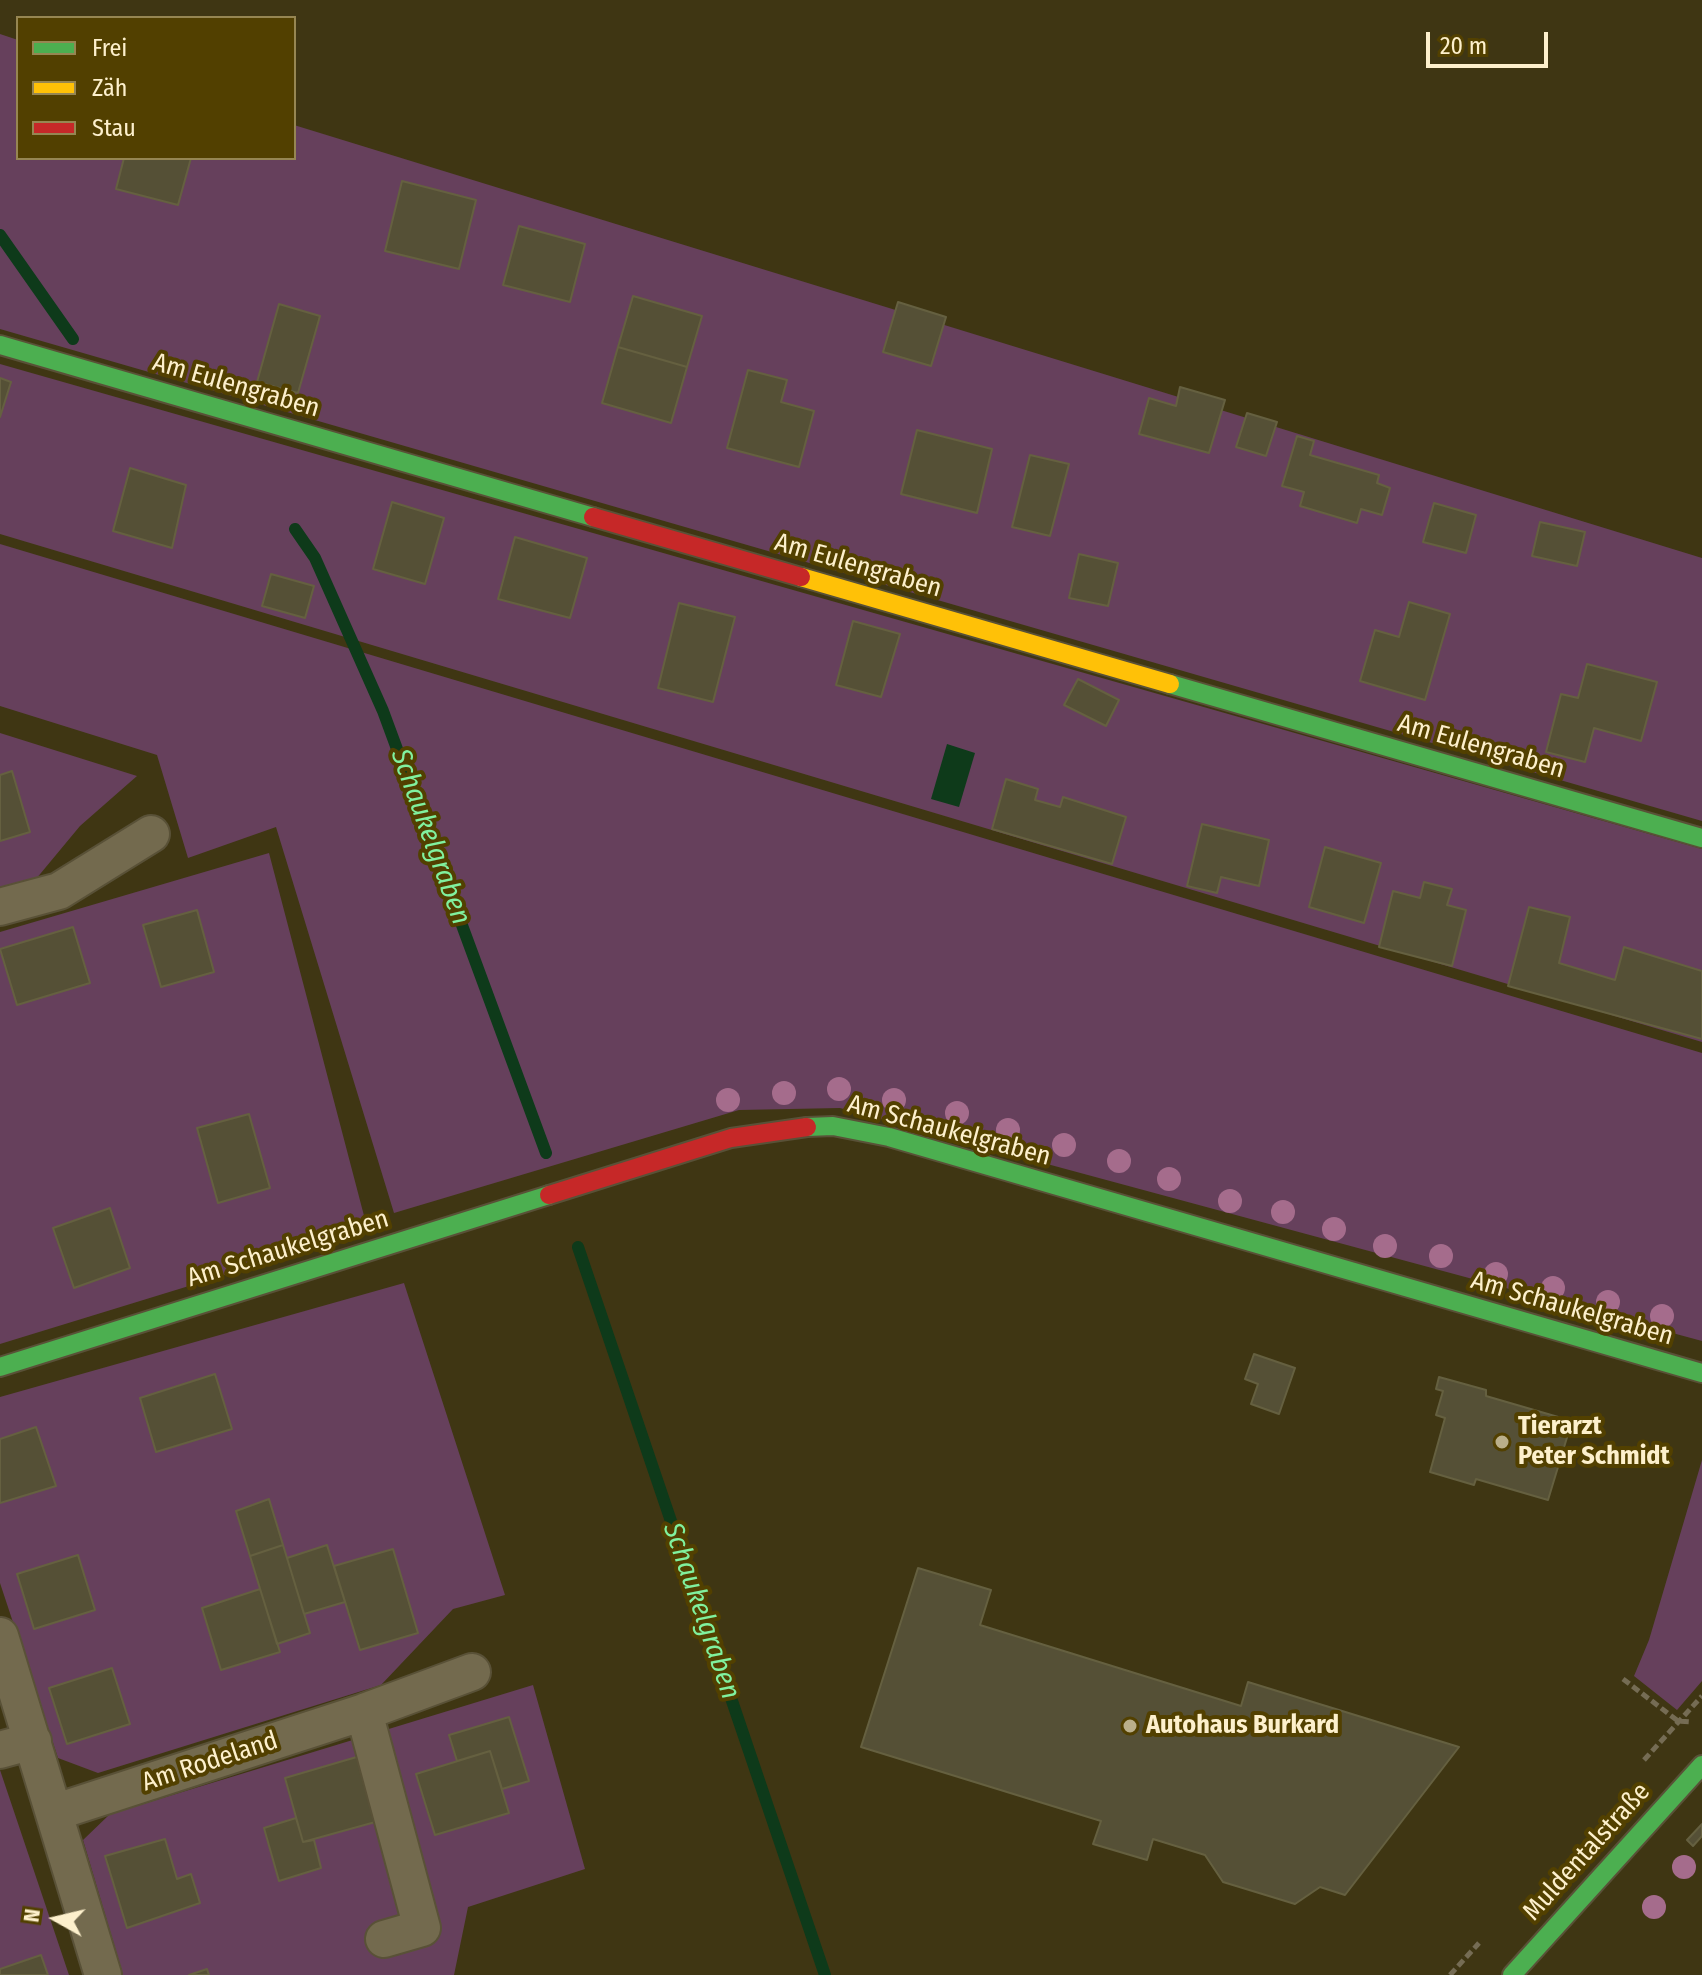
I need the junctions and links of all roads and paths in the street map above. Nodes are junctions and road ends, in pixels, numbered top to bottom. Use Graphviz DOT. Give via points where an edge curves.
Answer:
graph roads {
  1 [pos="0,345"];
  2 [pos="151,834"];
  3 [pos="1702,838"];
  4 [pos="0,907"];
  5 [pos="0,1367"];
  6 [pos="1702,1373"];
  7 [pos="0,1636"];
  8 [pos="472,1672"];
  9 [pos="1623,1679"];
  10 [pos="364,1712"];
  11 [pos="1696,1722"];
  12 [pos="16,1746"];
  13 [pos="1702,1765"];
  14 [pos="56,1812"];
  15 [pos="384,1939"];
  16 [pos="103,1975"];
  17 [pos="1512,1975"];
  1 -- 3 [label="street, Am Eulengraben"];
  2 -- 4 [label="street" via="59,891"];
  5 -- 6 [label="street, Am Schaukelgraben" via="731,1138 833,1126 889,1137"];
  7 -- 12 [label="street"];
  8 -- 10 [label="street, Am Rodeland"];
  9 -- 11 [label="path" via="1678,1721"];
  10 -- 14 [label="street, Am Rodeland"];
  10 -- 15 [label="street" via="422,1928"];
  12 -- 14 [label="street"];
  13 -- 17 [label="street, Muldentalstraße"];
  14 -- 16 [label="street"];
}
